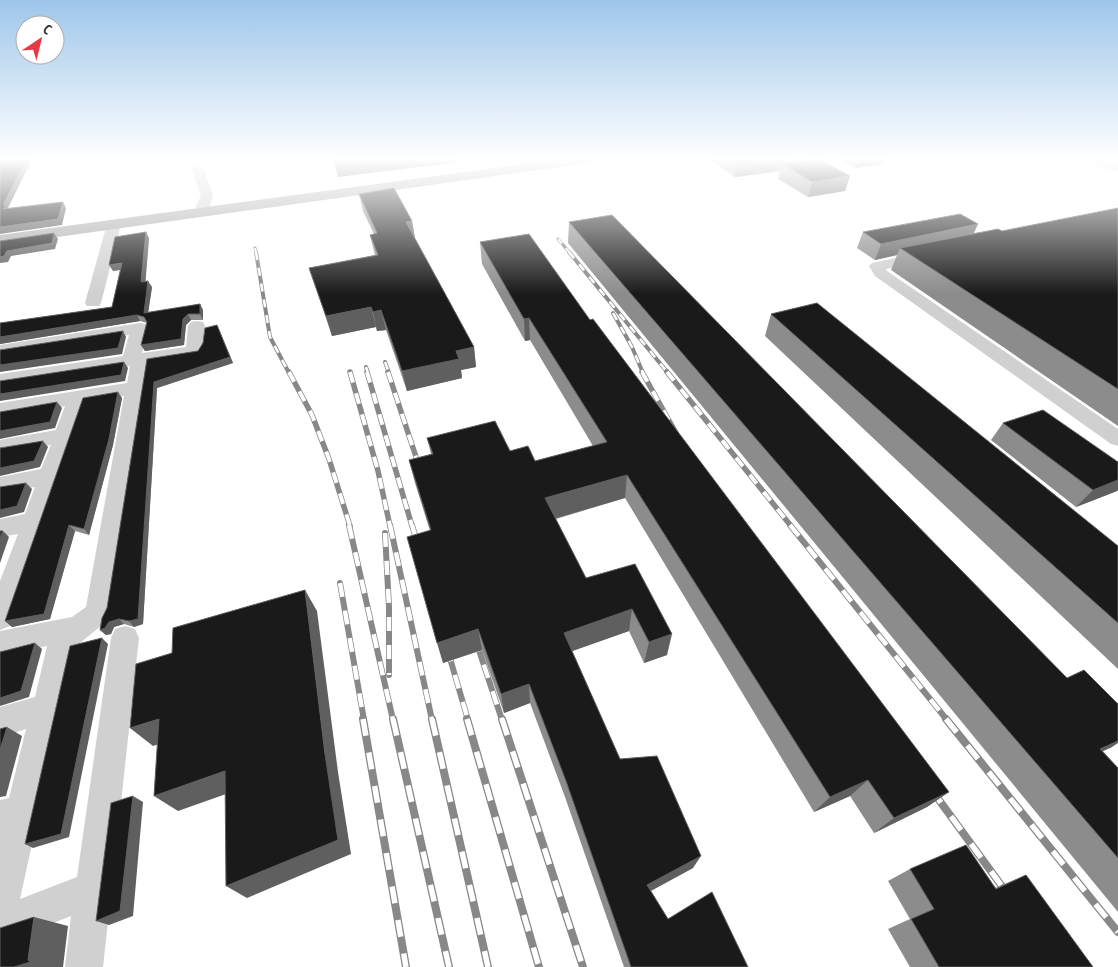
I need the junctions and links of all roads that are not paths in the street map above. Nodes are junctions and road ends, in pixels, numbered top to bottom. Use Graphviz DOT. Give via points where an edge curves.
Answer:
graph roads {
  1 [pos="204,204"];
  2 [pos="253,204"];
  3 [pos="201,212"];
  4 [pos="114,224"];
  5 [pos="0,240"];
  6 [pos="935,254"];
  7 [pos="93,303"];
  8 [pos="197,326"];
  9 [pos="0,350"];
  10 [pos="135,360"];
  11 [pos="0,380"];
  12 [pos="135,388"];
  13 [pos="78,397"];
  14 [pos="0,410"];
  15 [pos="64,435"];
  16 [pos="1118,439"];
  17 [pos="0,447"];
  18 [pos="50,476"];
  19 [pos="0,485"];
  20 [pos="34,521"];
  21 [pos="0,528"];
  22 [pos="6,584"];
  23 [pos="0,618"];
  24 [pos="79,627"];
  25 [pos="125,638"];
  26 [pos="0,644"];
  27 [pos="46,709"];
  28 [pos="0,722"];
  29 [pos="11,814"];
  30 [pos="93,889"];
  31 [pos="0,906"];
  32 [pos="0,925"];
  33 [pos="84,967"];
  1 -- 3 [label="lane"];
  2 -- 3 [label="main road"];
  3 -- 4 [label="main road"];
  4 -- 5 [label="main road"];
  4 -- 7 [label="lane"];
  6 -- 16 [label="lane" via="877,266 880,273"];
  8 -- 10 [label="lane" via="195,351"];
  9 -- 10 [label="lane" via="140,328"];
  10 -- 11 [label="lane"];
  10 -- 12 [label="lane"];
  12 -- 13 [label="lane"];
  12 -- 24 [label="lane" via="98,613"];
  13 -- 14 [label="lane"];
  13 -- 15 [label="lane"];
  15 -- 17 [label="lane"];
  15 -- 18 [label="lane"];
  18 -- 19 [label="lane"];
  18 -- 20 [label="lane"];
  20 -- 21 [label="lane"];
  20 -- 22 [label="lane"];
  22 -- 23 [label="lane"];
  24 -- 26 [label="lane"];
  24 -- 27 [label="lane" via="63,640"];
  25 -- 30 [label="lane"];
  27 -- 28 [label="lane"];
  27 -- 29 [label="lane"];
  29 -- 31 [label="lane"];
  30 -- 32 [label="lane"];
  30 -- 33 [label="lane"];
}
